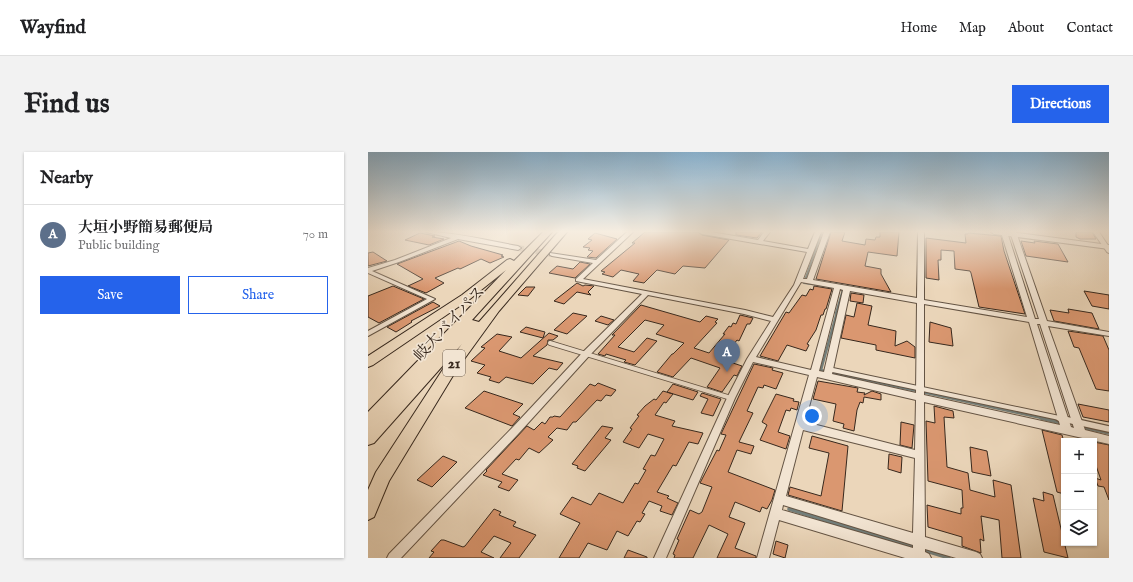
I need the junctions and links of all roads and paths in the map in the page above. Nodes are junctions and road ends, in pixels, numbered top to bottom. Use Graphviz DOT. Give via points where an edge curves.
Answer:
graph roads {
  1 [pos="423,251"];
  2 [pos="521,251"];
  3 [pos="530,251"];
  4 [pos="540,251"];
  5 [pos="547,251"];
  6 [pos="609,251"];
  7 [pos="810,251"];
  8 [pos="820,251"];
  9 [pos="921,251"];
  10 [pos="1011,251"];
  11 [pos="1020,251"];
  12 [pos="552,254"];
  13 [pos="596,262"];
  14 [pos="368,271"];
  15 [pos="799,280"];
  16 [pos="809,282"];
  17 [pos="842,287"];
  18 [pos="646,294"];
  19 [pos="921,301"];
  20 [pos="775,320"];
  21 [pos="1032,320"];
  22 [pos="1044,322"];
  23 [pos="368,334"];
  24 [pos="1109,334"];
  25 [pos="550,343"];
  26 [pos="586,354"];
  27 [pos="751,359"];
  28 [pos="368,362"];
  29 [pos="827,373"];
  30 [pos="813,374"];
  31 [pos="920,393"];
  32 [pos="731,398"];
  33 [pos="1064,420"];
  34 [pos="368,422"];
  35 [pos="1077,422"];
  36 [pos="800,425"];
  37 [pos="1109,429"];
  38 [pos="1067,431"];
  39 [pos="1081,434"];
  40 [pos="368,438"];
  41 [pos="1109,440"];
  42 [pos="920,455"];
  43 [pos="779,499"];
  44 [pos="368,511"];
  45 [pos="776,513"];
  46 [pos="919,541"];
  47 [pos="921,557"];
  48 [pos="393,558"];
  49 [pos="660,558"];
  50 [pos="763,558"];
  51 [pos="976,558"];
  1 -- 14 [label="street"];
  2 -- 28 [label="highway" via="472,293"];
  3 -- 34 [label="highway, 岐大バイパス / 21"];
  4 -- 40 [label="highway, 岐大バイパス / 21"];
  5 -- 44 [label="highway, 21" via="496,309 452,366 382,477"];
  6 -- 13 [label="street"];
  7 -- 15 [label="street"];
  8 -- 16 [label="street"];
  9 -- 19 [label="street"];
  10 -- 21 [label="street"];
  11 -- 22 [label="street"];
  12 -- 13 [label="street"];
  13 -- 18 [label="street" via="578,280"];
  14 -- 23 [label="street" via="432,299"];
  15 -- 16 [label="street"];
  15 -- 20 [label="street"];
  16 -- 17 [label="street"];
  17 -- 19 [label="street"];
  17 -- 29 [label="street"];
  17 -- 30 [label="street"];
  18 -- 20 [label="street"];
  18 -- 26 [label="street"];
  19 -- 21 [label="street"];
  19 -- 31 [label="street"];
  20 -- 27 [label="street"];
  21 -- 22 [label="street"];
  21 -- 33 [label="street"];
  22 -- 24 [label="street"];
  22 -- 35 [label="street"];
  25 -- 26 [label="lane"];
  26 -- 32 [label="lane"];
  26 -- 48 [label="street"];
  27 -- 30 [label="street"];
  27 -- 32 [label="street"];
  29 -- 30 [label="street"];
  29 -- 31 [label="street"];
  30 -- 36 [label="street"];
  31 -- 33 [label="lane"];
  31 -- 38 [label="street"];
  31 -- 42 [label="street"];
  32 -- 49 [label="street"];
  33 -- 35 [label="lane"];
  33 -- 38 [label="street"];
  35 -- 37 [label="lane"];
  35 -- 39 [label="street"];
  36 -- 42 [label="street"];
  36 -- 43 [label="street"];
  38 -- 39 [label="street"];
  39 -- 41 [label="street"];
  42 -- 46 [label="street"];
  43 -- 45 [label="street"];
  43 -- 46 [label="street"];
  45 -- 47 [label="street"];
  45 -- 50 [label="street"];
  46 -- 47 [label="street"];
  46 -- 51 [label="street"];
}
